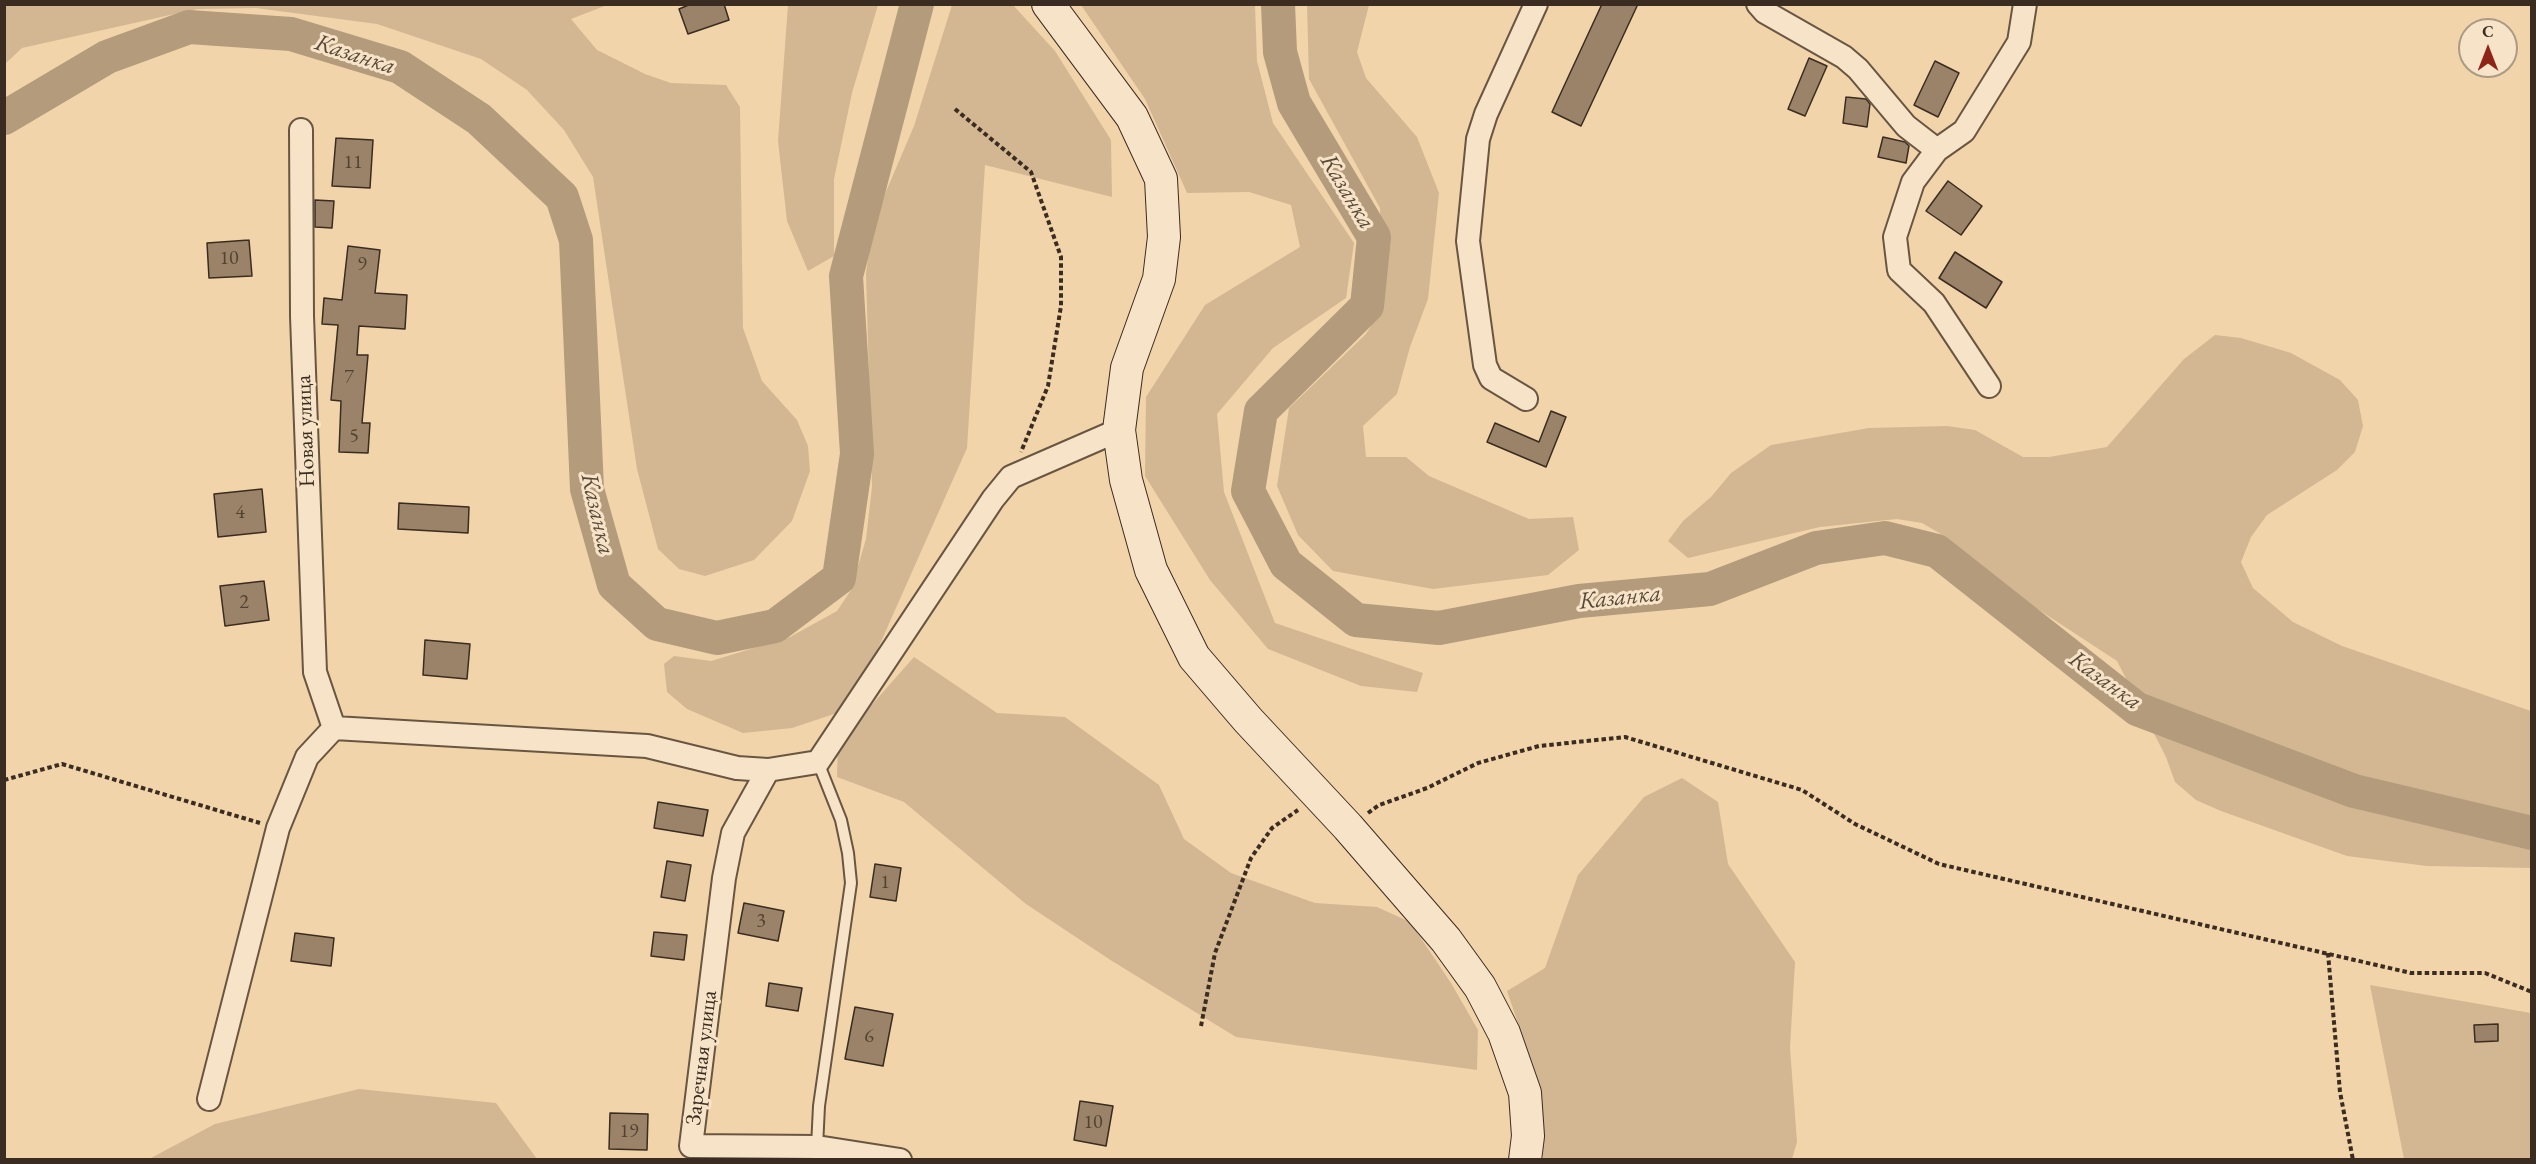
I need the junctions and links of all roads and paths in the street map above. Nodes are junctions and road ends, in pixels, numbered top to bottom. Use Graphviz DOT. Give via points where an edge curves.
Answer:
graph roads {
  1 [pos="1048,4"];
  2 [pos="1536,4"];
  3 [pos="1758,4"];
  4 [pos="2025,4"];
  5 [pos="955,110"];
  6 [pos="301,130"];
  7 [pos="1937,150"];
  8 [pos="1989,386"];
  9 [pos="1526,399"];
  10 [pos="1119,430"];
  11 [pos="1011,477"];
  12 [pos="334,728"];
  13 [pos="818,762"];
  14 [pos="768,770"];
  15 [pos="4,780"];
  16 [pos="1319,795"];
  17 [pos="1348,827"];
  18 [pos="278,828"];
  19 [pos="2328,953"];
  20 [pos="2532,992"];
  21 [pos="1201,1026"];
  22 [pos="209,1099"];
  23 [pos="817,1147"];
  24 [pos="900,1160"];
  25 [pos="1525,1160"];
  26 [pos="2353,1160"];
  1 -- 10 [label="street" via="1132,117 1161,179 1164,237 1159,279 1127,368"];
  2 -- 9 [label="street" via="1478,139 1468,241 1485,365 1491,378"];
  3 -- 7 [label="street" via="1844,57 1906,126"];
  4 -- 7 [label="street" via="2019,42 1964,131"];
  5 -- 11 [label="path" via="1031,172 1061,257 1061,306 1048,386"];
  6 -- 12 [label="street, Новая улица" via="302,316 315,672"];
  7 -- 8 [label="street" via="1913,182 1895,237 1899,270 1934,303"];
  10 -- 11 [label="street"];
  10 -- 16 [label="street" via="1126,480 1151,570 1194,657"];
  11 -- 13 [label="street"];
  12 -- 14 [label="street" via="647,746 737,768"];
  12 -- 18 [label="street" via="306,758"];
  13 -- 14 [label="street"];
  13 -- 23 [label="lane" via="841,820 851,883 819,1106"];
  14 -- 23 [label="street, Заречная улица" via="733,833 691,1146"];
  15 -- 18 [label="path" via="62,764"];
  16 -- 17 [label="street"];
  16 -- 21 [label="path" via="1272,828 1251,858 1215,953"];
  17 -- 19 [label="path" via="1379,805 1427,788 1478,763 1539,746 1624,737 1802,790 1855,824 1940,864"];
  17 -- 25 [label="street" via="1446,940 1480,987 1504,1033 1525,1094"];
  18 -- 22 [label="street"];
  19 -- 20 [label="path" via="2411,973 2485,973"];
  19 -- 26 [label="path" via="2340,1092"];
  23 -- 24 [label="street, Заречная улица"];
}
